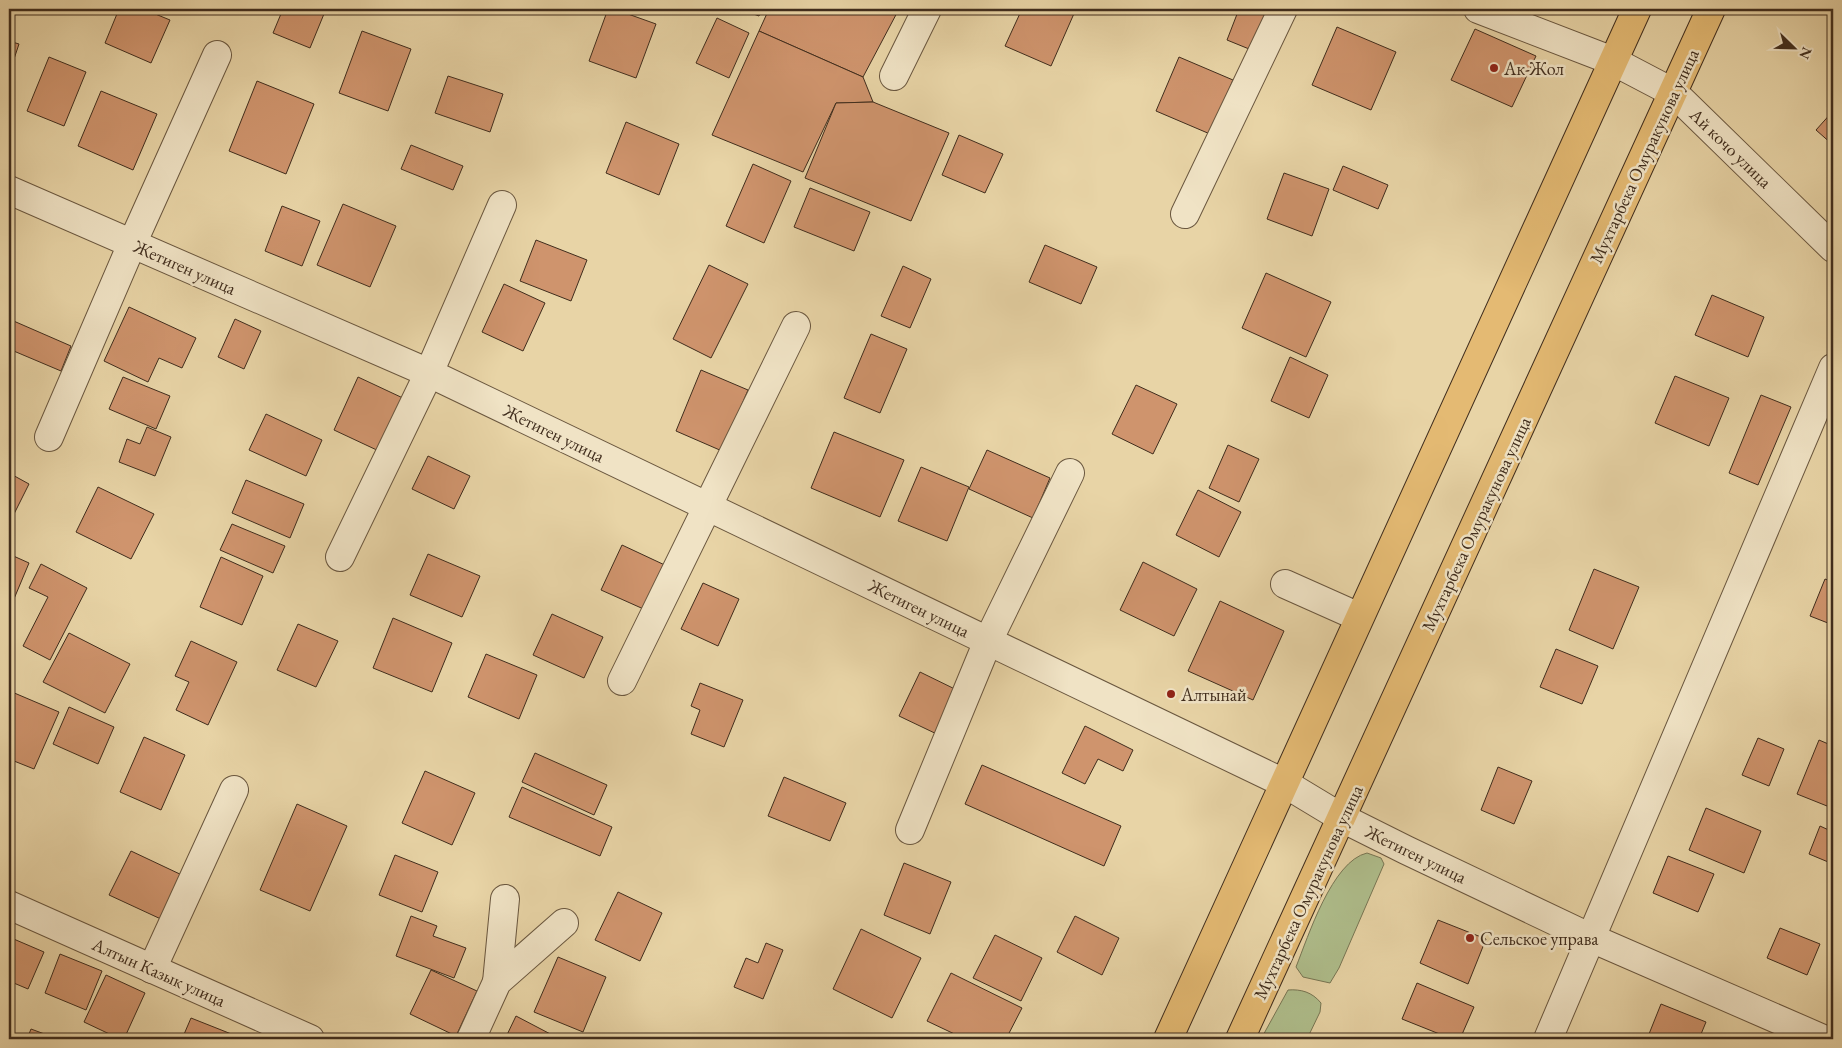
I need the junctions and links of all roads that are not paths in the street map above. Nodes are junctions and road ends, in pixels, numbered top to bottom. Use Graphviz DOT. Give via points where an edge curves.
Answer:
graph roads {
  1 [pos="927,9"];
  2 [pos="1283,9"];
  3 [pos="1478,9"];
  4 [pos="1636,9"];
  5 [pos="1711,9"];
  6 [pos="217,55"];
  7 [pos="1613,61"];
  8 [pos="894,76"];
  9 [pos="1674,93"];
  10 [pos="9,190"];
  11 [pos="502,205"];
  12 [pos="1185,214"];
  13 [pos="132,244"];
  14 [pos="1833,248"];
  15 [pos="796,326"];
  16 [pos="1833,368"];
  17 [pos="429,373"];
  18 [pos="49,437"];
  19 [pos="1070,473"];
  20 [pos="708,507"];
  21 [pos="340,557"];
  22 [pos="1285,584"];
  23 [pos="1359,618"];
  24 [pos="988,641"];
  25 [pos="622,681"];
  26 [pos="1284,783"];
  27 [pos="234,790"];
  28 [pos="1342,818"];
  29 [pos="910,830"];
  30 [pos="505,899"];
  31 [pos="9,905"];
  32 [pos="564,923"];
  33 [pos="1591,938"];
  34 [pos="152,969"];
  35 [pos="497,982"];
  36 [pos="310,1039"];
  37 [pos="471,1039"];
  38 [pos="1168,1039"];
  39 [pos="1240,1039"];
  40 [pos="1548,1039"];
  41 [pos="1823,1039"];
  1 -- 8 [label="street"];
  2 -- 12 [label="street"];
  3 -- 7 [label="street, Ай кочо улица"];
  4 -- 7 [label="main road"];
  5 -- 9 [label="main road, Мухтарбека Омуракунова улица"];
  6 -- 13 [label="street"];
  7 -- 9 [label="street, Ай кочо улица"];
  7 -- 23 [label="main road"];
  9 -- 14 [label="street, Ай кочо улица"];
  9 -- 28 [label="main road, Мухтарбека Омуракунова улица"];
  10 -- 13 [label="street, Жетиген улица"];
  11 -- 17 [label="street"];
  13 -- 17 [label="street, Жетиген улица"];
  13 -- 18 [label="street"];
  15 -- 20 [label="street"];
  16 -- 33 [label="street"];
  17 -- 20 [label="street, Жетиген улица"];
  17 -- 21 [label="street"];
  19 -- 24 [label="street"];
  20 -- 24 [label="street, Жетиген улица"];
  20 -- 25 [label="street"];
  22 -- 23 [label="street"];
  23 -- 26 [label="main road"];
  24 -- 26 [label="street, Жетиген улица"];
  24 -- 29 [label="street"];
  26 -- 28 [label="street, Жетиген улица"];
  26 -- 38 [label="main road"];
  27 -- 34 [label="street"];
  28 -- 33 [label="street, Жетиген улица"];
  28 -- 39 [label="main road, Мухтарбека Омуракунова улица"];
  30 -- 35 [label="street"];
  31 -- 34 [label="street, Алтын Казык улица"];
  32 -- 35 [label="street"];
  33 -- 40 [label="street"];
  33 -- 41 [label="street, Жетиген улица"];
  34 -- 36 [label="street, Алтын Казык улица"];
  35 -- 37 [label="street"];
}
